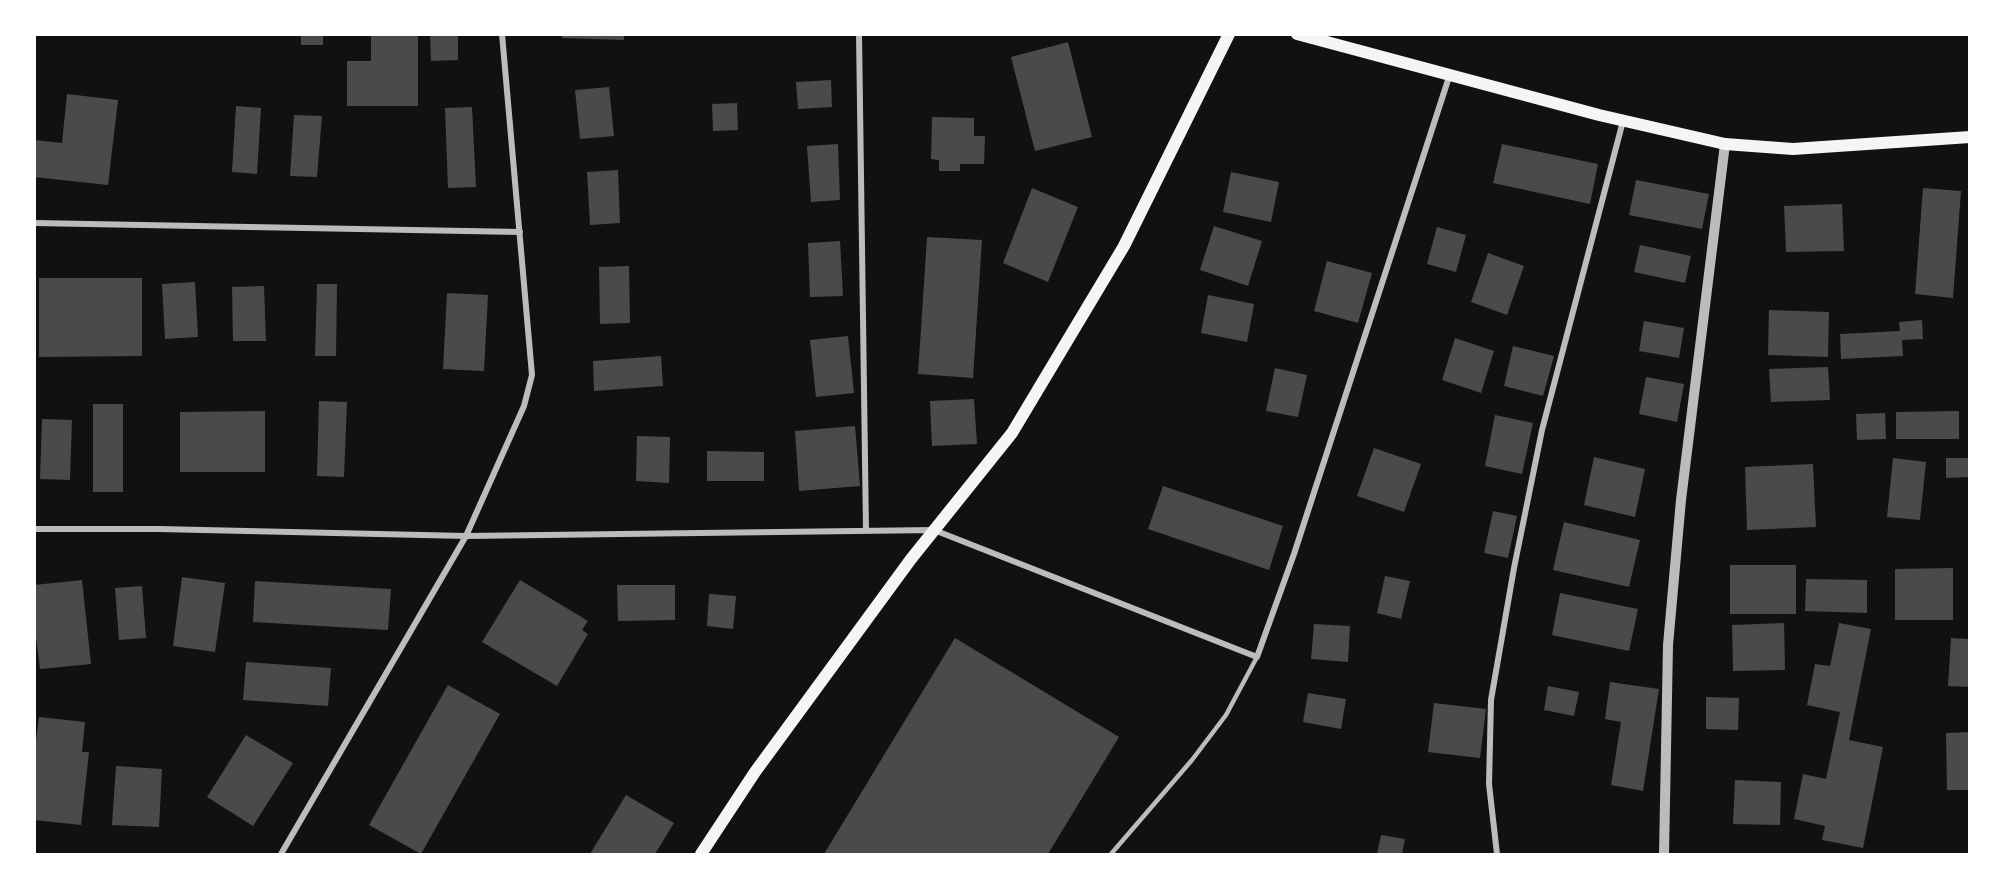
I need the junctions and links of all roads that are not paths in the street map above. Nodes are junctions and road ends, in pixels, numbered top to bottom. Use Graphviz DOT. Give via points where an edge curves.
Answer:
graph roads {
  1 [pos="502,34"];
  2 [pos="859,34"];
  3 [pos="1229,34"];
  4 [pos="1297,34"];
  5 [pos="1449,77"];
  6 [pos="1623,121"];
  7 [pos="1970,137"];
  8 [pos="1725,144"];
  9 [pos="34,223"];
  10 [pos="520,232"];
  11 [pos="34,529"];
  12 [pos="934,530"];
  13 [pos="866,531"];
  14 [pos="466,536"];
  15 [pos="1257,657"];
  16 [pos="281,855"];
  17 [pos="702,855"];
  18 [pos="1111,855"];
  19 [pos="1497,855"];
  20 [pos="1664,855"];
  1 -- 10 [label="street"];
  2 -- 13 [label="street"];
  3 -- 12 [label="main road" via="1118,256 1012,433"];
  4 -- 5 [label="main road"];
  5 -- 6 [label="main road"];
  5 -- 15 [label="street"];
  6 -- 8 [label="main road"];
  6 -- 19 [label="street" via="1542,430 1498,656 1491,700 1489,784"];
  7 -- 8 [label="main road" via="1793,148"];
  8 -- 20 [label="street" via="1668,645"];
  9 -- 10 [label="street"];
  10 -- 14 [label="street" via="532,375 524,406"];
  11 -- 14 [label="street"];
  12 -- 13 [label="street"];
  12 -- 15 [label="street"];
  12 -- 17 [label="main road" via="755,772"];
  13 -- 14 [label="street"];
  14 -- 16 [label="street"];
  15 -- 18 [label="lane" via="1226,715"];
}
